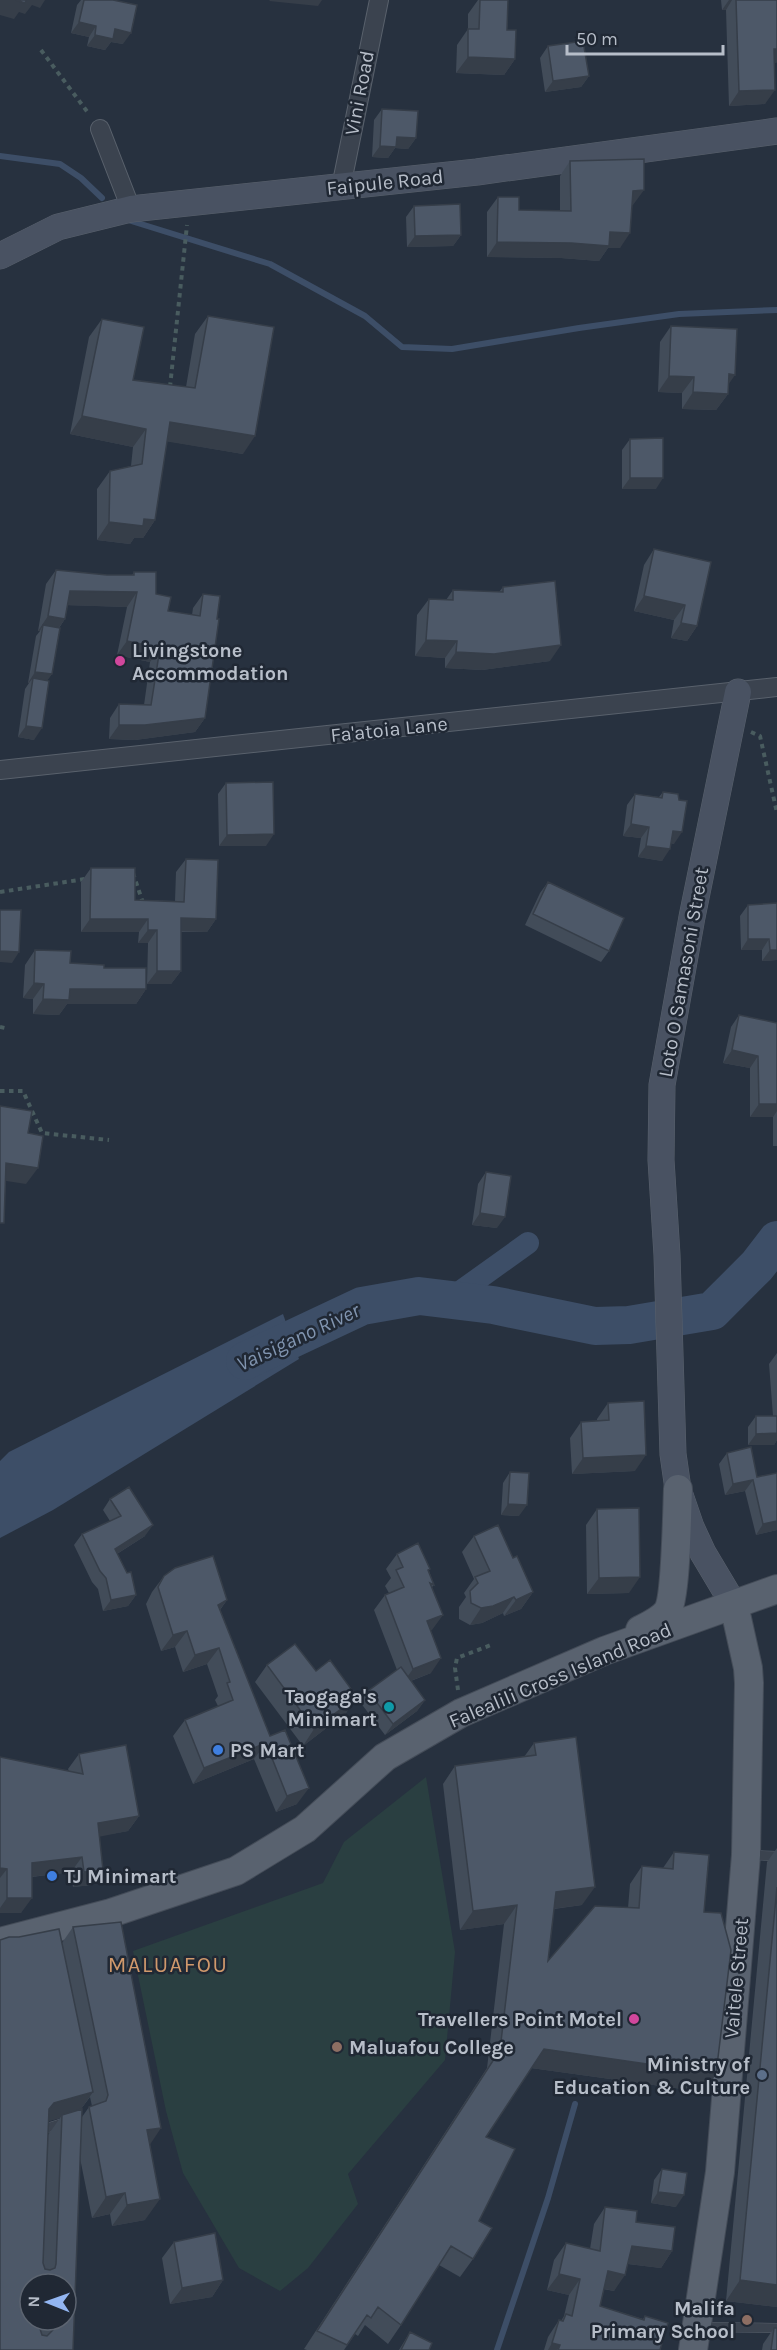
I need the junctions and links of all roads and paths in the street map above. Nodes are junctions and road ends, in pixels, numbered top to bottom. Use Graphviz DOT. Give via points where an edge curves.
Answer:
graph roads {
  1 [pos="379,0"];
  2 [pos="41,50"];
  3 [pos="100,129"];
  4 [pos="777,131"];
  5 [pos="341,187"];
  6 [pos="189,204"];
  7 [pos="130,209"];
  8 [pos="0,256"];
  9 [pos="170,398"];
  10 [pos="777,687"];
  11 [pos="738,692"];
  12 [pos="732,721"];
  13 [pos="0,770"];
  14 [pos="777,813"];
  15 [pos="121,873"];
  16 [pos="88,879"];
  17 [pos="0,892"];
  18 [pos="144,906"];
  19 [pos="0,1091"];
  20 [pos="109,1140"];
  21 [pos="678,1490"];
  22 [pos="777,1589"];
  23 [pos="734,1605"];
  24 [pos="491,1645"];
  25 [pos="604,1651"];
  26 [pos="461,1713"];
  27 [pos="746,1855"];
  28 [pos="777,1856"];
  29 [pos="0,1942"];
  30 [pos="75,2120"];
  31 [pos="40,2142"];
  32 [pos="777,2328"];
  33 [pos="695,2339"];
  1 -- 5 [label="street, Vini Road"];
  2 -- 3 [label="path"];
  3 -- 7 [label="street"];
  4 -- 5 [label="main road, Faipule Road"];
  5 -- 6 [label="main road, Faipule Road"];
  6 -- 7 [label="main road, Faipule Road"];
  6 -- 9 [label="path"];
  7 -- 8 [label="main road, Faipule Road" via="58,227"];
  10 -- 11 [label="street, Fa'atoia Lane"];
  11 -- 12 [label="main road, Loto O Samasoni Street"];
  11 -- 13 [label="street, Fa'atoia Lane"];
  12 -- 14 [label="path" via="760,736"];
  12 -- 21 [label="main road, Loto O Samasoni Street" via="662,1085 661,1160 673,1454"];
  15 -- 18 [label="path" via="132,872"];
  16 -- 17 [label="path"];
  19 -- 20 [label="path" via="22,1092 42,1133"];
  21 -- 23 [label="main road" via="699,1544"];
  21 -- 25 [label="main road" via="668,1611"];
  22 -- 23 [label="main road, Falealili Cross Island Road"];
  23 -- 25 [label="main road, Falealili Cross Island Road"];
  23 -- 27 [label="main road, Vaitele Street" via="749,1683"];
  24 -- 26 [label="path" via="457,1658"];
  25 -- 26 [label="main road, Falealili Cross Island Road"];
  26 -- 29 [label="main road, Falealili Cross Island Road" via="385,1757 305,1829 236,1871 48,1935"];
  27 -- 28 [label="lane"];
  27 -- 33 [label="main road, Vaitele Street" via="720,2172"];
  30 -- 31 [label="lane" via="41,2130"];
  32 -- 33 [label="lane"];
}
